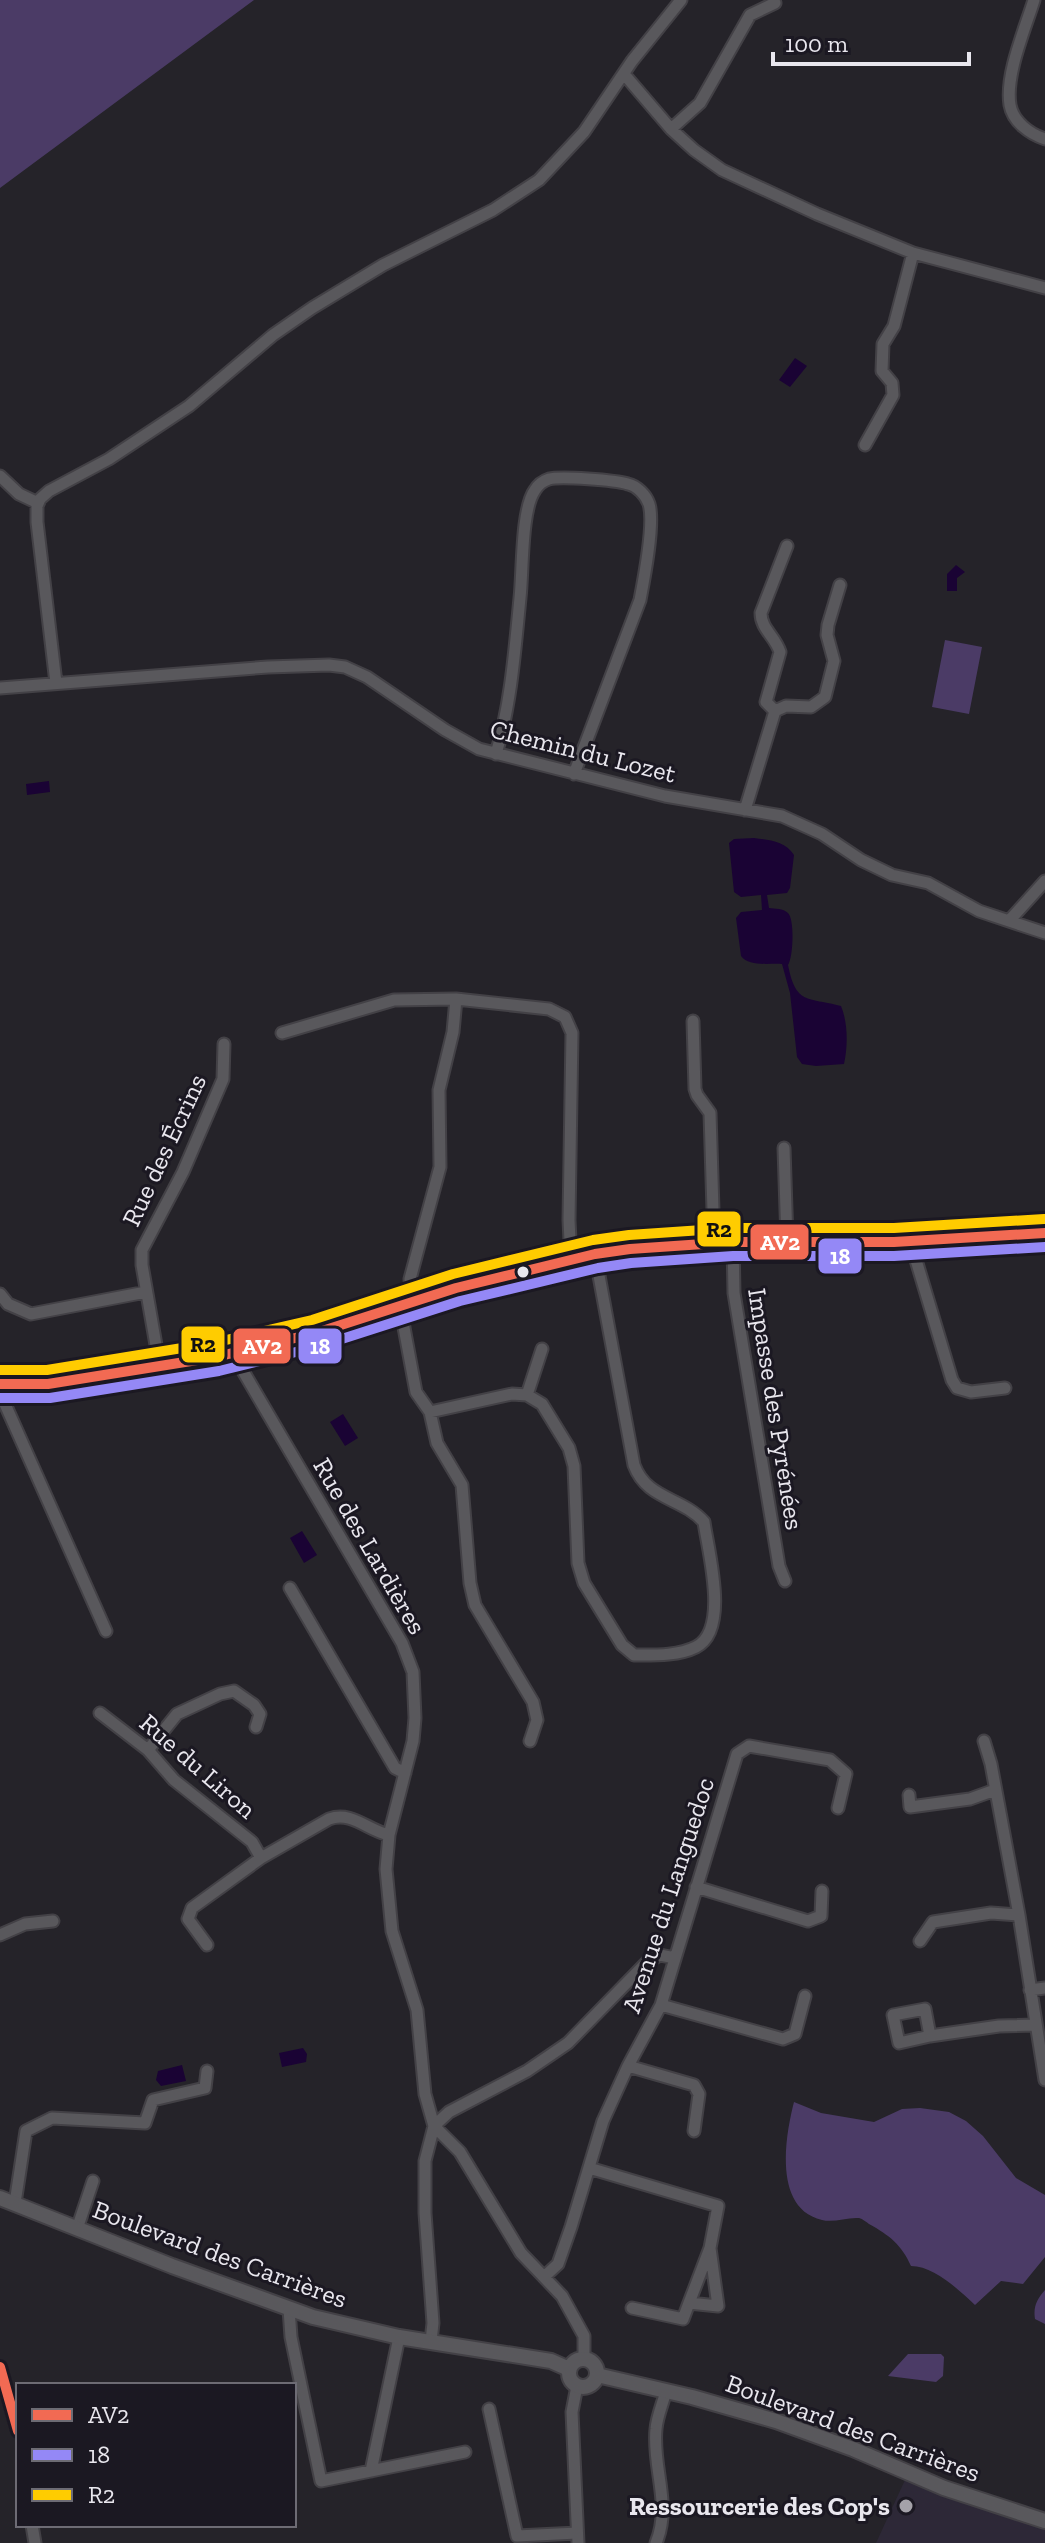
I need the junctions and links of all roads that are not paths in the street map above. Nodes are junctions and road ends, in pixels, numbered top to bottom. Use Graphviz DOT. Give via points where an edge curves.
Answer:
graph roads {
  1 [pos="681,0"];
  2 [pos="1034,0"];
  3 [pos="775,3"];
  4 [pos="624,74"];
  5 [pos="671,129"];
  6 [pos="1045,139"];
  7 [pos="913,253"];
  8 [pos="1045,288"];
  9 [pos="865,445"];
  10 [pos="0,476"];
  11 [pos="38,503"];
  12 [pos="787,546"];
  13 [pos="840,585"];
  14 [pos="56,683"];
  15 [pos="0,688"];
  16 [pos="775,711"];
  17 [pos="496,754"];
  18 [pos="574,774"];
  19 [pos="745,810"];
  20 [pos="1045,881"];
  21 [pos="1009,921"];
  22 [pos="1045,933"];
  23 [pos="456,999"];
  24 [pos="693,1021"];
  25 [pos="282,1033"];
  26 [pos="224,1044"];
  27 [pos="784,1148"];
  28 [pos="1045,1233"];
  29 [pos="787,1241"];
  30 [pos="913,1241"];
  31 [pos="733,1242"];
  32 [pos="714,1243"];
  33 [pos="595,1254"];
  34 [pos="573,1258"];
  35 [pos="146,1292"];
  36 [pos="0,1294"];
  37 [pos="406,1304"];
  38 [pos="542,1349"];
  39 [pos="236,1353"];
  40 [pos="160,1368"];
  41 [pos="1,1384"];
  42 [pos="1005,1388"];
  43 [pos="527,1395"];
  44 [pos="430,1412"];
  45 [pos="785,1581"];
  46 [pos="290,1588"];
  47 [pos="106,1631"];
  48 [pos="100,1713"];
  49 [pos="256,1727"];
  50 [pos="530,1741"];
  51 [pos="984,1741"];
  52 [pos="148,1750"];
  53 [pos="405,1773"];
  54 [pos="995,1790"];
  55 [pos="909,1795"];
  56 [pos="838,1808"];
  57 [pos="389,1835"];
  58 [pos="261,1858"];
  59 [pos="696,1887"];
  60 [pos="822,1891"];
  61 [pos="1019,1915"];
  62 [pos="53,1921"];
  63 [pos="0,1935"];
  64 [pos="920,1941"];
  65 [pos="207,1945"];
  66 [pos="675,1958"];
  67 [pos="1045,1988"];
  68 [pos="1030,1990"];
  69 [pos="805,1996"];
  70 [pos="661,2005"];
  71 [pos="1035,2025"];
  72 [pos="930,2036"];
  73 [pos="628,2066"];
  74 [pos="207,2071"];
  75 [pos="1045,2080"];
  76 [pos="434,2126"];
  77 [pos="694,2131"];
  78 [pos="589,2168"];
  79 [pos="93,2181"];
  80 [pos="0,2198"];
  81 [pos="15,2203"];
  82 [pos="77,2229"];
  83 [pos="710,2248"];
  84 [pos="545,2276"];
  85 [pos="689,2303"];
  86 [pos="632,2308"];
  87 [pos="289,2309"];
  88 [pos="399,2337"];
  89 [pos="431,2341"];
  90 [pos="584,2358"];
  91 [pos="0,2367"];
  92 [pos="569,2369"];
  93 [pos="597,2375"];
  94 [pos="577,2386"];
  95 [pos="666,2391"];
  96 [pos="489,2409"];
  97 [pos="16,2424"];
  98 [pos="465,2452"];
  99 [pos="371,2471"];
  100 [pos="1045,2521"];
  101 [pos="578,2538"];
  102 [pos="656,2543"];
  1 -- 4 [label="street"];
  2 -- 6 [label="street" via="1012,75 1010,105 1024,127"];
  3 -- 5 [label="street" via="750,15 700,103"];
  4 -- 5 [label="street"];
  4 -- 11 [label="street" via="584,132 539,180 325,299 189,406 49,491"];
  5 -- 7 [label="street" via="722,170"];
  7 -- 8 [label="street"];
  7 -- 9 [label="street" via="894,326 883,344 882,371 892,383 893,395"];
  10 -- 11 [label="street"];
  11 -- 14 [label="street"];
  12 -- 16 [label="street" via="761,613 761,624 780,652 766,702"];
  13 -- 16 [label="street" via="828,625 834,661 825,697 811,707"];
  14 -- 15 [label="street, Chemin du Lozet"];
  14 -- 17 [label="street, Chemin du Lozet" via="268,667 345,667 461,740"];
  16 -- 19 [label="street"];
  17 -- 18 [label="street, Chemin du Lozet"];
  17 -- 18 [label="street" via="518,614 528,504 535,489 558,477 627,483 649,503 640,600"];
  18 -- 19 [label="street, Chemin du Lozet"];
  19 -- 21 [label="street, Chemin du Lozet" via="782,816 892,875 928,883"];
  20 -- 21 [label="street"];
  21 -- 22 [label="street, Chemin du Lozet"];
  23 -- 25 [label="street" via="394,1000"];
  23 -- 34 [label="street" via="549,1009 570,1023"];
  23 -- 37 [label="street" via="439,1090 438,1180"];
  24 -- 32 [label="street" via="695,1089 710,1113"];
  26 -- 35 [label="street, Rue des Écrins" via="223,1079 142,1250"];
  27 -- 29 [label="street"];
  28 -- 30 [label="street"];
  29 -- 30 [label="street"];
  29 -- 31 [label="street"];
  30 -- 42 [label="street" via="957,1388"];
  31 -- 32 [label="street"];
  31 -- 45 [label="street, Impasse des Pyrénées" via="734,1293"];
  32 -- 33 [label="street"];
  33 -- 34 [label="street"];
  33 -- 43 [label="street" via="639,1480 696,1512 704,1522 716,1611 706,1639 696,1647 634,1655 622,1645 584,1583 578,1563 569,1448 542,1404"];
  34 -- 37 [label="street"];
  35 -- 36 [label="street" via="31,1314 8,1304"];
  35 -- 40 [label="street, Rue des Écrins"];
  37 -- 39 [label="street"];
  37 -- 44 [label="street" via="416,1392"];
  38 -- 43 [label="street"];
  39 -- 40 [label="street"];
  39 -- 53 [label="street, Rue des Lardières" via="402,1643 414,1693 413,1741"];
  40 -- 41 [label="street" via="48,1384"];
  41 -- 47 [label="street"];
  43 -- 44 [label="street"];
  44 -- 50 [label="street" via="437,1443 462,1485 475,1605 533,1702 537,1720"];
  46 -- 53 [label="street" via="395,1768"];
  48 -- 52 [label="street, Rue du Liron"];
  49 -- 52 [label="street" via="260,1714 234,1691 177,1714"];
  51 -- 54 [label="street"];
  52 -- 58 [label="street, Rue du Liron" via="174,1780 252,1842"];
  53 -- 57 [label="street, Rue des Lardières"];
  54 -- 55 [label="street" via="910,1807"];
  54 -- 61 [label="street"];
  56 -- 59 [label="street, Avenue du Languedoc" via="846,1774 830,1760 749,1746 737,1754"];
  57 -- 58 [label="street" via="340,1815"];
  57 -- 76 [label="street, Rue des Lardières" via="386,1869 392,1931 417,2010 425,2094"];
  58 -- 65 [label="street" via="192,1908 188,1919"];
  59 -- 60 [label="street" via="808,1921 821,1916"];
  59 -- 66 [label="street, Avenue du Languedoc"];
  61 -- 64 [label="street" via="991,1913 933,1922"];
  61 -- 68 [label="street"];
  62 -- 63 [label="street" via="25,1924"];
  66 -- 70 [label="street, Avenue du Languedoc"];
  66 -- 76 [label="street" via="660,1955 647,1962 568,2043 449,2112"];
  67 -- 68 [label="street"];
  68 -- 71 [label="street"];
  69 -- 70 [label="street" via="795,2034 783,2039"];
  70 -- 73 [label="street, Avenue du Languedoc"];
  71 -- 72 [label="street"];
  71 -- 75 [label="street"];
  73 -- 77 [label="street" via="694,2085 699,2094"];
  73 -- 78 [label="street, Avenue du Languedoc"];
  74 -- 81 [label="street" via="205,2088 153,2100 145,2123 52,2118 26,2131"];
  76 -- 84 [label="street" via="460,2152 521,2253"];
  76 -- 89 [label="street, Rue des Lardières" via="425,2161"];
  78 -- 83 [label="street" via="718,2206"];
  78 -- 84 [label="street, Avenue du Languedoc" via="558,2264"];
  79 -- 82 [label="street"];
  80 -- 81 [label="street, Boulevard des Carrières"];
  81 -- 82 [label="street, Boulevard des Carrières"];
  82 -- 87 [label="street, Boulevard des Carrières"];
  83 -- 85 [label="street"];
  83 -- 85 [label="street" via="718,2306"];
  84 -- 90 [label="street" via="584,2336"];
  85 -- 86 [label="street" via="683,2319"];
  87 -- 88 [label="street, Boulevard des Carrières"];
  87 -- 99 [label="street" via="321,2481"];
  88 -- 89 [label="street, Boulevard des Carrières"];
  88 -- 99 [label="street"];
  89 -- 92 [label="street, Boulevard des Carrières" via="551,2361"];
  90 -- 92 [label="street"];
  90 -- 93 [label="street" via="595,2364"];
  91 -- 97 [label="street"];
  92 -- 94 [label="street"];
  93 -- 94 [label="street" via="587,2386"];
  93 -- 95 [label="street, Boulevard des Carrières"];
  94 -- 101 [label="street" via="572,2412"];
  95 -- 100 [label="street, Boulevard des Carrières" via="776,2421 944,2488"];
  95 -- 102 [label="street" via="656,2429 664,2506"];
  96 -- 101 [label="street" via="517,2536"];
  98 -- 99 [label="street"];
}
